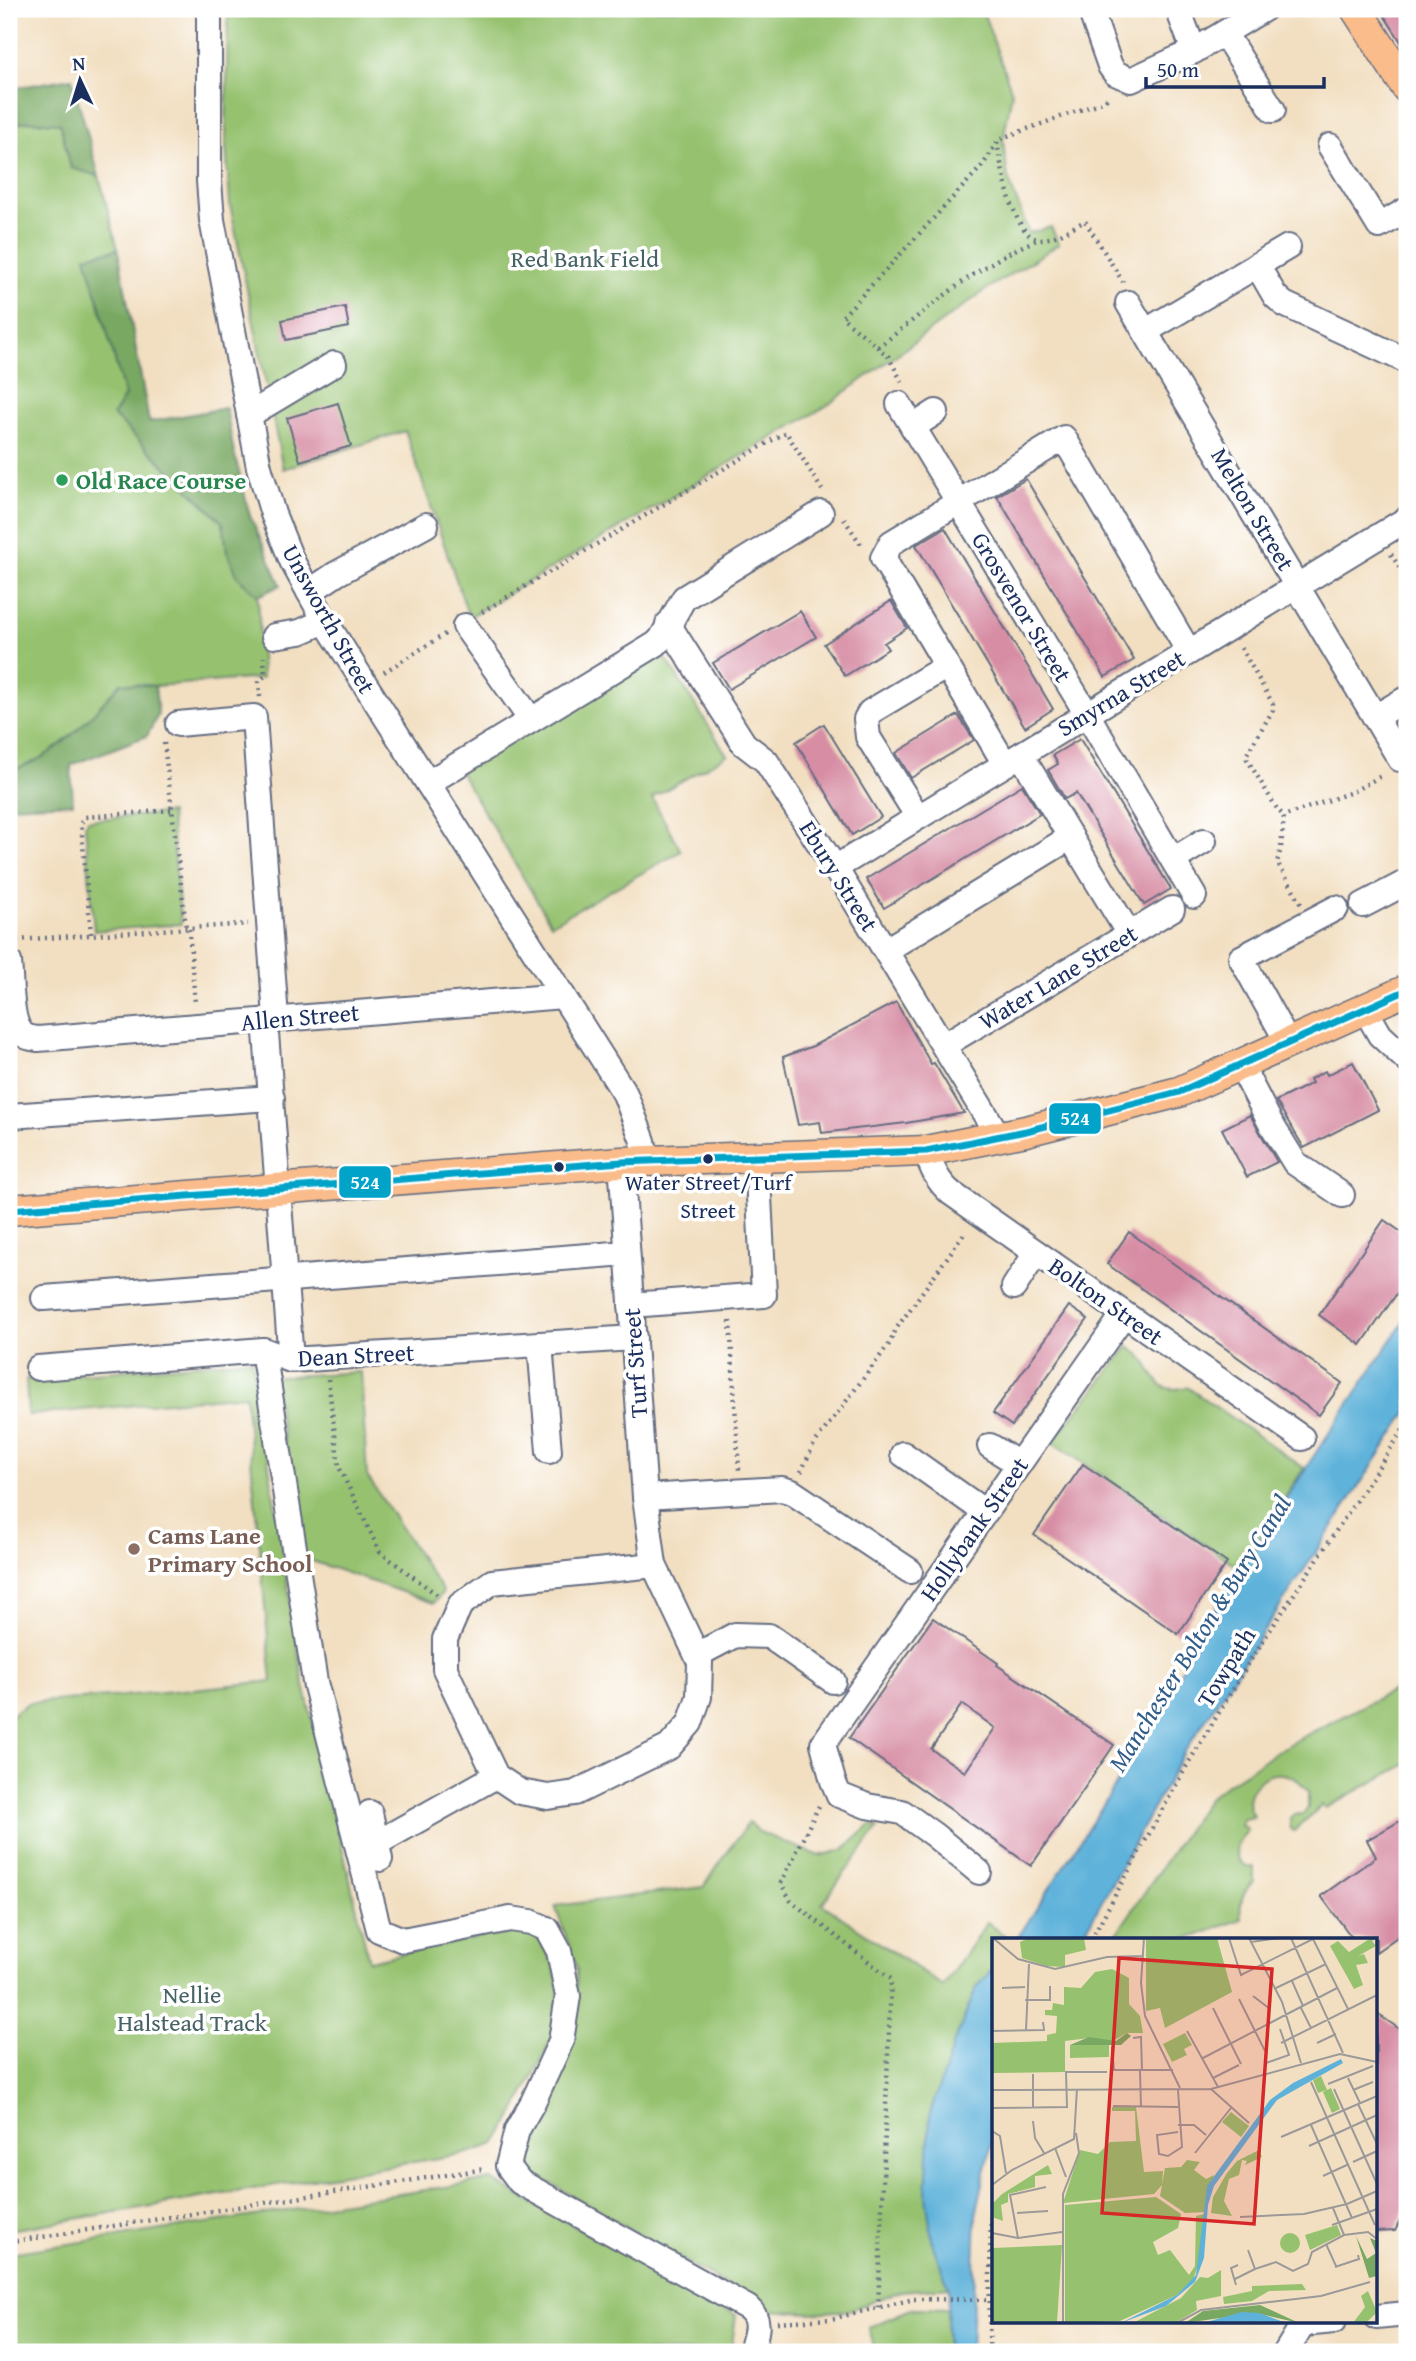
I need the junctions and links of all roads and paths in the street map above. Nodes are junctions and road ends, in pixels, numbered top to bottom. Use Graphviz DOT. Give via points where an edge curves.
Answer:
graph roads {
  1 [pos="209,9"];
  2 [pos="1090,9"];
  3 [pos="1178,9"];
  4 [pos="1265,9"];
  5 [pos="1356,9"];
  6 [pos="1224,33"];
  7 [pos="1194,51"];
  8 [pos="1126,79"];
  9 [pos="1407,88"];
  10 [pos="1273,110"];
  11 [pos="997,142"];
  12 [pos="1330,146"];
  13 [pos="1407,210"];
  14 [pos="1038,239"];
  15 [pos="1288,247"];
  16 [pos="1257,265"];
  17 [pos="1128,303"];
  18 [pos="1146,331"];
  19 [pos="878,347"];
  20 [pos="1392,362"];
  21 [pos="334,364"];
  22 [pos="899,404"];
  23 [pos="936,412"];
  24 [pos="249,415"];
  25 [pos="913,427"];
  26 [pos="959,502"];
  27 [pos="827,509"];
  28 [pos="1407,519"];
  29 [pos="426,525"];
  30 [pos="883,558"];
  31 [pos="1298,586"];
  32 [pos="309,592"];
  33 [pos="325,621"];
  34 [pos="668,624"];
  35 [pos="464,626"];
  36 [pos="1229,628"];
  37 [pos="274,636"];
  38 [pos="1189,652"];
  39 [pos="947,666"];
  40 [pos="365,684"];
  41 [pos="1404,700"];
  42 [pos="1087,714"];
  43 [pos="1375,717"];
  44 [pos="254,718"];
  45 [pos="531,720"];
  46 [pos="178,723"];
  47 [pos="1013,759"];
  48 [pos="1399,759"];
  49 [pos="428,783"];
  50 [pos="172,810"];
  51 [pos="1284,816"];
  52 [pos="918,817"];
  53 [pos="1071,837"];
  54 [pos="1204,841"];
  55 [pos="1173,860"];
  56 [pos="835,868"];
  57 [pos="1407,882"];
  58 [pos="1194,896"];
  59 [pos="1363,905"];
  60 [pos="1336,908"];
  61 [pos="1172,909"];
  62 [pos="1310,921"];
  63 [pos="269,922"];
  64 [pos="188,928"];
  65 [pos="91,934"];
  66 [pos="1129,934"];
  67 [pos="9,941"];
  68 [pos="886,950"];
  69 [pos="9,962"];
  70 [pos="1406,993"];
  71 [pos="563,996"];
  72 [pos="1366,1009"];
  73 [pos="271,1019"];
  74 [pos="196,1025"];
  75 [pos="1288,1043"];
  76 [pos="944,1045"];
  77 [pos="1407,1060"];
  78 [pos="1240,1065"];
  79 [pos="272,1098"];
  80 [pos="9,1116"];
  81 [pos="999,1137"];
  82 [pos="926,1151"];
  83 [pos="757,1157"];
  84 [pos="634,1161"];
  85 [pos="279,1188"];
  86 [pos="1342,1195"];
  87 [pos="9,1210"];
  88 [pos="978,1213"];
  89 [pos="627,1253"];
  90 [pos="1036,1253"];
  91 [pos="285,1279"];
  92 [pos="1014,1287"];
  93 [pos="44,1298"];
  94 [pos="728,1298"];
  95 [pos="631,1305"];
  96 [pos="1124,1314"];
  97 [pos="634,1338"];
  98 [pos="540,1344"];
  99 [pos="263,1350"];
  100 [pos="326,1357"];
  101 [pos="291,1360"];
  102 [pos="38,1368"];
  103 [pos="1407,1424"];
  104 [pos="1302,1438"];
  105 [pos="990,1446"];
  106 [pos="549,1451"];
  107 [pos="903,1454"];
  108 [pos="1019,1464"];
  109 [pos="741,1492"];
  110 [pos="792,1492"];
  111 [pos="645,1497"];
  112 [pos="985,1512"];
  113 [pos="654,1565"];
  114 [pos="910,1571"];
  115 [pos="458,1609"];
  116 [pos="697,1655"];
  117 [pos="832,1681"];
  118 [pos="495,1776"];
  119 [pos="370,1813"];
  120 [pos="797,1847"];
  121 [pos="979,1872"];
  122 [pos="1092,1938"];
  123 [pos="508,2166"];
  124 [pos="992,2201"];
  125 [pos="9,2242"];
  126 [pos="992,2300"];
  127 [pos="878,2308"];
  128 [pos="1407,2314"];
  129 [pos="992,2317"];
  130 [pos="1378,2317"];
  131 [pos="1300,2322"];
  132 [pos="758,2323"];
  133 [pos="751,2352"];
  134 [pos="989,2352"];
  135 [pos="1286,2352"];
  1 -- 24 [label="street, Unsworth Street" via="212,220"];
  2 -- 8 [label="street" via="1110,66"];
  3 -- 7 [label="street"];
  4 -- 6 [label="street"];
  5 -- 9 [label="main road"];
  6 -- 7 [label="street"];
  6 -- 10 [label="street"];
  7 -- 8 [label="street"];
  8 -- 11 [label="path" via="1105,101"];
  11 -- 14 [label="path" via="1003,178 1022,229 1028,237"];
  11 -- 19 [label="path" via="983,165 842,317"];
  12 -- 13 [label="street" via="1379,226"];
  14 -- 17 [label="path" via="1085,221 1125,286"];
  14 -- 19 [label="path" via="988,265"];
  15 -- 16 [label="street"];
  16 -- 18 [label="street"];
  16 -- 20 [label="street" via="1284,304"];
  17 -- 18 [label="street, Melton Street"];
  18 -- 31 [label="street, Melton Street"];
  19 -- 22 [label="path" via="902,380"];
  21 -- 24 [label="street"];
  22 -- 25 [label="street, Grosvenor Street"];
  23 -- 25 [label="street"];
  24 -- 32 [label="street, Unsworth Street" via="273,514"];
  25 -- 26 [label="street, Grosvenor Street"];
  26 -- 30 [label="street" via="891,544"];
  26 -- 38 [label="street" via="1064,438"];
  26 -- 42 [label="street, Grosvenor Street"];
  27 -- 30 [label="path" via="836,506 870,558"];
  27 -- 34 [label="street" via="684,598"];
  27 -- 35 [label="path" via="786,432"];
  28 -- 31 [label="street, Smyrna Street"];
  29 -- 32 [label="street"];
  30 -- 39 [label="street"];
  31 -- 36 [label="street, Smyrna Street"];
  31 -- 43 [label="street, Melton Street"];
  32 -- 33 [label="street, Unsworth Street"];
  33 -- 37 [label="street"];
  33 -- 40 [label="street, Unsworth Street"];
  34 -- 45 [label="street" via="656,645"];
  34 -- 56 [label="street, Ebury Street" via="744,744 766,761"];
  35 -- 40 [label="path"];
  35 -- 45 [label="street"];
  36 -- 38 [label="street, Smyrna Street"];
  36 -- 51 [label="path" via="1273,704 1247,759"];
  37 -- 44 [label="path" via="263,649 265,676 259,681 260,705"];
  38 -- 42 [label="street, Smyrna Street"];
  39 -- 47 [label="street"];
  39 -- 52 [label="street" via="870,712 866,719 868,737"];
  40 -- 49 [label="street, Unsworth Street"];
  41 -- 43 [label="street"];
  42 -- 47 [label="street, Smyrna Street"];
  42 -- 55 [label="street, Grosvenor Street"];
  43 -- 48 [label="street, Melton Street"];
  44 -- 46 [label="street"];
  44 -- 63 [label="street"];
  45 -- 49 [label="street"];
  46 -- 50 [label="path" via="163,735"];
  47 -- 52 [label="street, Smyrna Street"];
  47 -- 53 [label="street"];
  48 -- 51 [label="path" via="1396,767 1352,792"];
  49 -- 71 [label="street, Unsworth Street"];
  50 -- 64 [label="path"];
  50 -- 65 [label="path" via="85,817 81,823"];
  51 -- 62 [label="path" via="1278,862"];
  52 -- 56 [label="street, Smyrna Street"];
  53 -- 66 [label="street"];
  53 -- 68 [label="street"];
  54 -- 55 [label="street"];
  55 -- 58 [label="street, Grosvenor Street"];
  56 -- 68 [label="street, Ebury Street"];
  57 -- 59 [label="street"];
  60 -- 62 [label="street"];
  61 -- 66 [label="street, Water Lane Street"];
  62 -- 75 [label="street" via="1241,958"];
  63 -- 64 [label="path"];
  63 -- 73 [label="street"];
  64 -- 65 [label="path"];
  64 -- 74 [label="path"];
  65 -- 67 [label="path"];
  66 -- 76 [label="street, Water Lane Street"];
  68 -- 76 [label="street, Ebury Street"];
  69 -- 74 [label="street, Allen Street" via="15,1018 27,1037"];
  70 -- 72 [label="main road"];
  71 -- 73 [label="street, Allen Street"];
  71 -- 84 [label="street, Unsworth Street" via="625,1094 643,1141"];
  72 -- 75 [label="main road"];
  72 -- 77 [label="street" via="1380,1035"];
  73 -- 74 [label="street, Allen Street"];
  73 -- 79 [label="street"];
  75 -- 78 [label="main road"];
  76 -- 81 [label="street, Ebury Street"];
  78 -- 81 [label="main road" via="1179,1092"];
  78 -- 86 [label="street" via="1295,1163"];
  79 -- 80 [label="street"];
  79 -- 85 [label="street"];
  81 -- 82 [label="main road"];
  82 -- 83 [label="main road"];
  82 -- 88 [label="street, Bolton Street" via="940,1184"];
  83 -- 84 [label="main road"];
  83 -- 94 [label="street" via="764,1295"];
  84 -- 85 [label="main road"];
  84 -- 89 [label="street, Turf Street"];
  85 -- 87 [label="main road"];
  85 -- 91 [label="street"];
  88 -- 90 [label="street, Bolton Street"];
  88 -- 110 [label="path" via="890,1343 814,1444"];
  89 -- 91 [label="street"];
  89 -- 95 [label="street, Turf Street"];
  90 -- 92 [label="street"];
  90 -- 96 [label="street, Bolton Street"];
  91 -- 93 [label="street"];
  91 -- 101 [label="street"];
  94 -- 95 [label="street"];
  94 -- 109 [label="path"];
  95 -- 97 [label="street, Turf Street"];
  96 -- 104 [label="street, Bolton Street"];
  96 -- 108 [label="street, Hollybank Street"];
  97 -- 98 [label="street, Dean Street"];
  97 -- 111 [label="street, Turf Street"];
  98 -- 100 [label="street, Dean Street"];
  98 -- 106 [label="street"];
  99 -- 101 [label="street, Dean Street"];
  99 -- 102 [label="street, Dean Street"];
  99 -- 123 [label="street" via="315,1682 379,1930 402,1940 510,1919 547,1929 559,1951 568,1996 561,2041 517,2130"];
  100 -- 101 [label="street, Dean Street"];
  100 -- 115 [label="path" via="340,1467 380,1552"];
  103 -- 122 [label="path, Towpath" via="1253,1656"];
  105 -- 108 [label="street"];
  107 -- 112 [label="street"];
  108 -- 112 [label="street, Hollybank Street"];
  109 -- 110 [label="street"];
  109 -- 111 [label="street"];
  110 -- 114 [label="street"];
  111 -- 113 [label="street, Turf Street"];
  112 -- 121 [label="street, Hollybank Street" via="823,1744 839,1795 902,1812"];
  113 -- 115 [label="street" via="492,1582"];
  113 -- 116 [label="street"];
  115 -- 118 [label="street" via="445,1639 445,1669"];
  116 -- 117 [label="street" via="736,1635 769,1636"];
  116 -- 118 [label="street" via="699,1697 690,1723 669,1748 575,1793 548,1797 520,1792"];
  118 -- 119 [label="street" via="379,1851"];
  120 -- 127 [label="path" via="781,1883 791,1901 891,1979"];
  123 -- 125 [label="path"];
  123 -- 132 [label="street" via="520,2182 748,2308"];
  124 -- 129 [label="path"];
  126 -- 127 [label="path, bridge" via="914,2299"];
  127 -- 132 [label="path" via="831,2319"];
  128 -- 130 [label="street"];
  129 -- 134 [label="path"];
  131 -- 135 [label="street"];
  132 -- 133 [label="street"];
}
